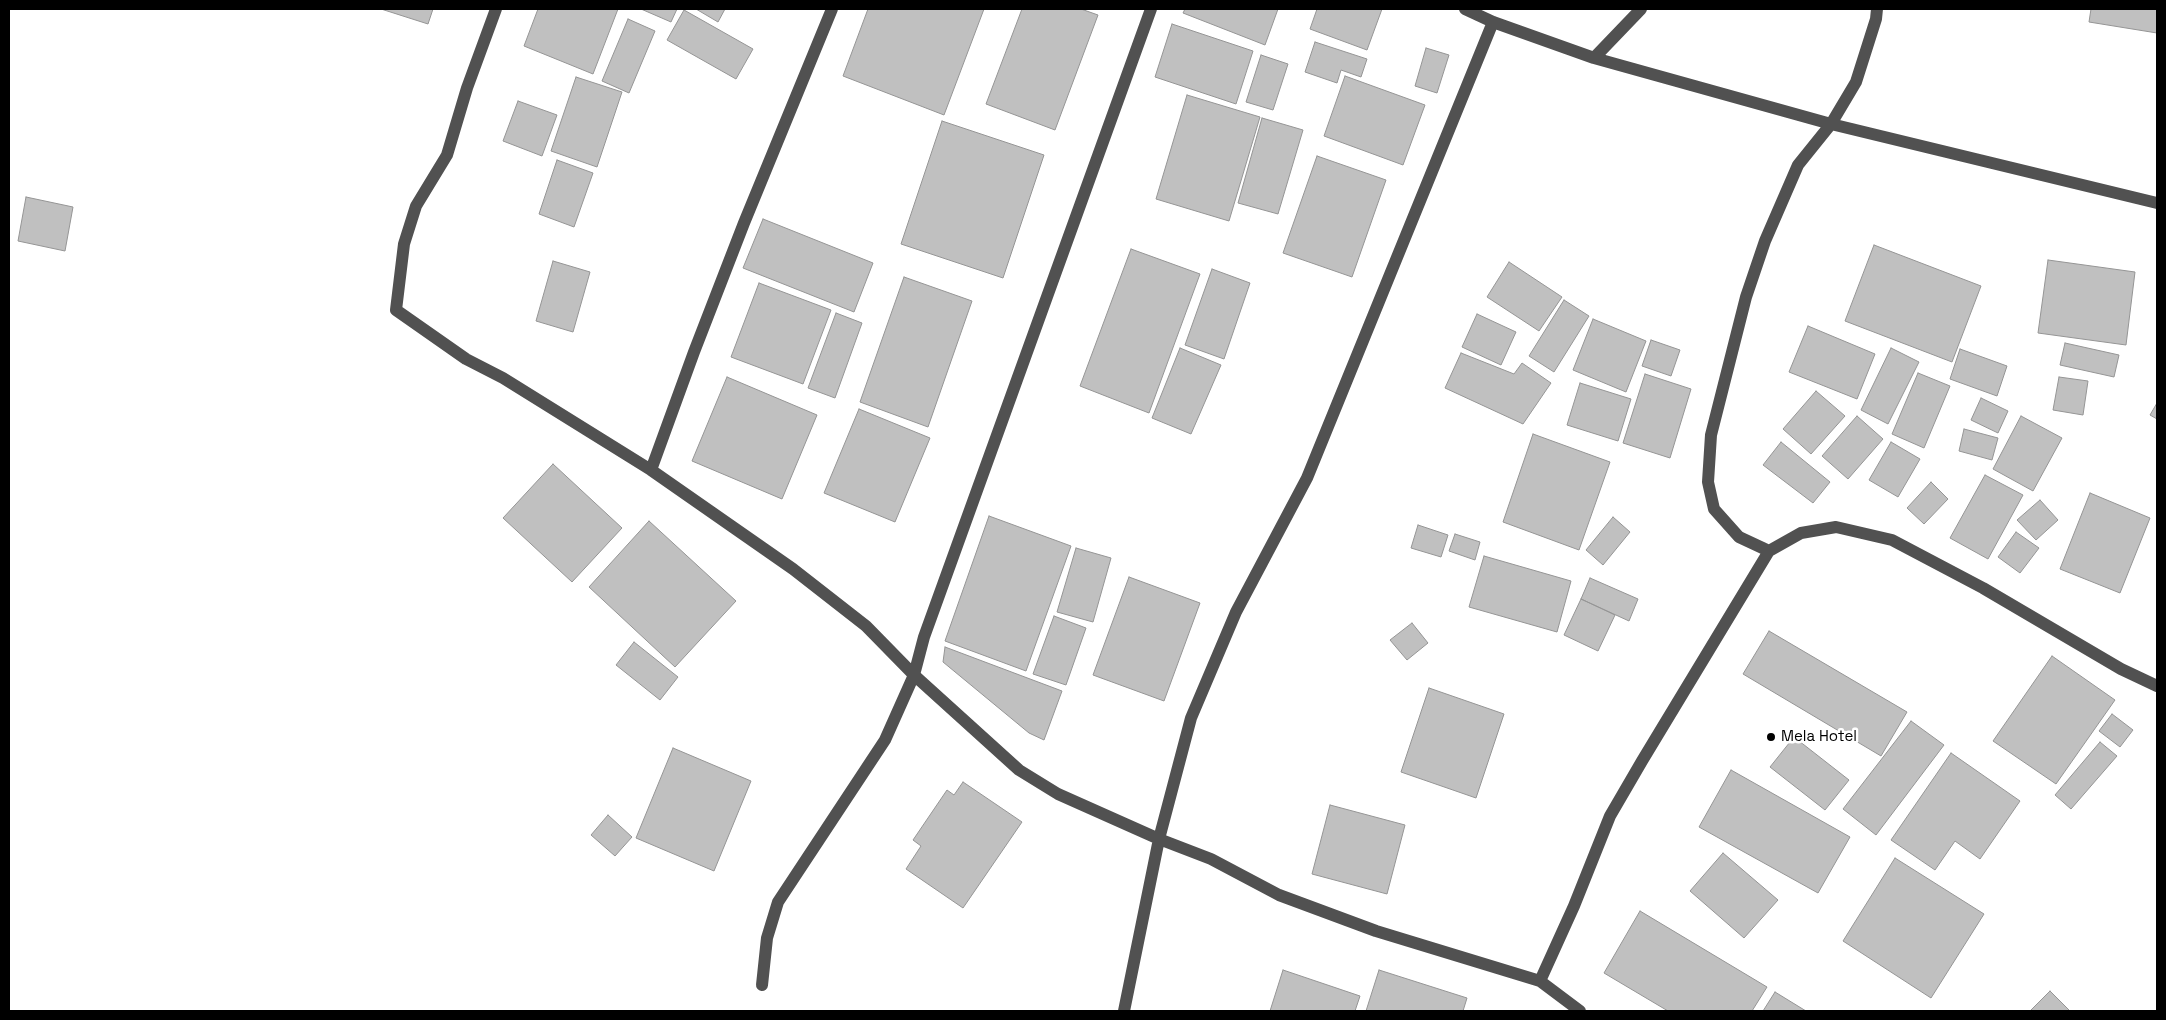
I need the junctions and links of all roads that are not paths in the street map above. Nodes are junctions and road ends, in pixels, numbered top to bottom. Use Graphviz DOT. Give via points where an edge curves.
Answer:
graph roads {
  1 [pos="496,9"];
  2 [pos="832,9"];
  3 [pos="1151,9"];
  4 [pos="1465,9"];
  5 [pos="1642,9"];
  6 [pos="1876,9"];
  7 [pos="1494,22"];
  8 [pos="1594,58"];
  9 [pos="1830,124"];
  10 [pos="2157,203"];
  11 [pos="651,470"];
  12 [pos="1769,551"];
  13 [pos="914,675"];
  14 [pos="2157,686"];
  15 [pos="1159,838"];
  16 [pos="1540,981"];
  17 [pos="762,985"];
  18 [pos="1124,1011"];
  19 [pos="1580,1011"];
  1 -- 11 [label="street" via="447,155 416,206 404,244 396,310 466,360 503,378"];
  2 -- 11 [label="street" via="740,232"];
  3 -- 13 [label="street" via="924,637"];
  4 -- 7 [label="street"];
  5 -- 8 [label="street"];
  6 -- 9 [label="street" via="1876,19 1856,82"];
  7 -- 8 [label="street"];
  7 -- 15 [label="street" via="1306,478 1236,612 1191,718"];
  8 -- 9 [label="street"];
  9 -- 10 [label="street"];
  9 -- 12 [label="street" via="1798,165 1766,241 1746,297 1711,435 1708,482 1714,509 1739,537"];
  11 -- 13 [label="street" via="793,569 859,621"];
  12 -- 14 [label="street" via="1801,533 1836,528 1892,540"];
  12 -- 16 [label="street" via="1610,816"];
  13 -- 15 [label="street" via="1019,770 1058,794"];
  13 -- 17 [label="street" via="885,740 778,902 767,938"];
  15 -- 16 [label="street" via="1211,859 1278,895 1376,931"];
  15 -- 18 [label="street"];
  16 -- 19 [label="street"];
}
